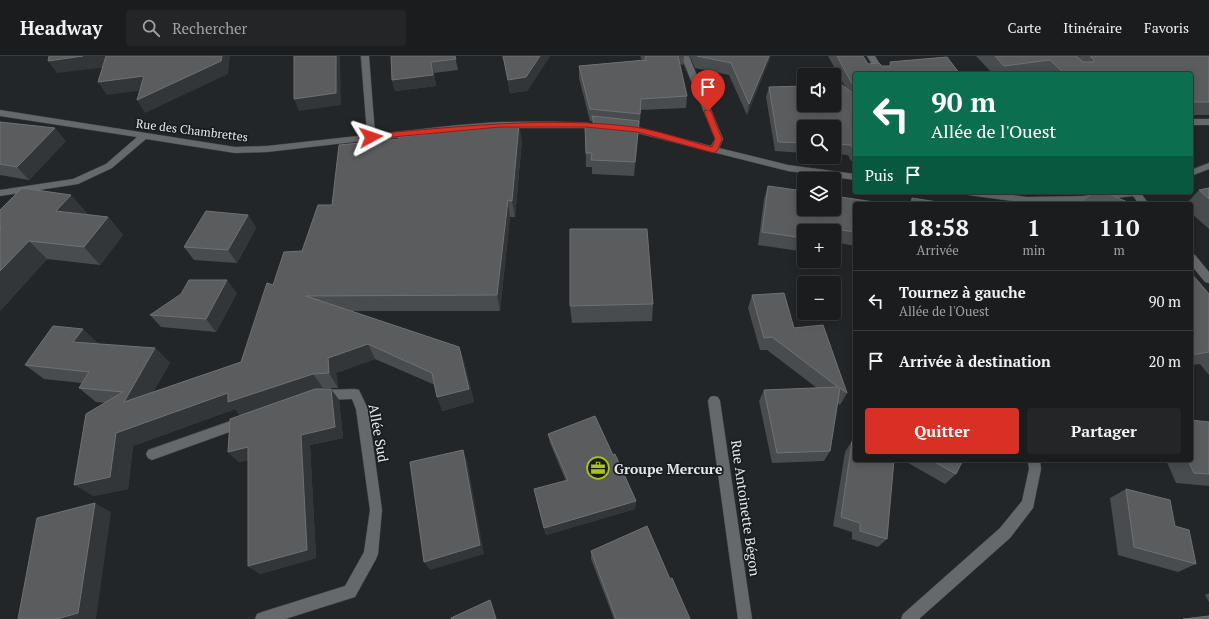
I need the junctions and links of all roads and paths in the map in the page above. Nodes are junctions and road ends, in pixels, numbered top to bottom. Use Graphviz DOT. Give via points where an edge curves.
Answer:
graph roads {
  1 [pos="365,56"];
  2 [pos="685,56"];
  3 [pos="871,56"];
  4 [pos="881,72"];
  5 [pos="0,113"];
  6 [pos="1193,122"];
  7 [pos="1209,122"];
  8 [pos="144,136"];
  9 [pos="371,137"];
  10 [pos="714,150"];
  11 [pos="1209,166"];
  12 [pos="1193,171"];
  13 [pos="853,177"];
  14 [pos="0,193"];
  15 [pos="980,194"];
  16 [pos="1120,194"];
  17 [pos="1027,202"];
  18 [pos="1193,260"];
  19 [pos="1209,280"];
  20 [pos="308,399"];
  21 [pos="714,401"];
  22 [pos="256,418"];
  23 [pos="152,454"];
  24 [pos="1034,462"];
  25 [pos="262,619"];
  26 [pos="745,619"];
  27 [pos="908,619"];
  1 -- 9 [label="street"];
  2 -- 10 [label="street" via="719,139"];
  3 -- 4 [label="street"];
  5 -- 8 [label="street, Rue des Chambrettes"];
  6 -- 7 [label="street"];
  8 -- 9 [label="street, Rue des Chambrettes" via="235,150 267,149"];
  8 -- 14 [label="street" via="108,166 75,182"];
  9 -- 10 [label="street, Rue des Chambrettes" via="500,125 586,125 637,130"];
  10 -- 13 [label="street, Rue des Chambrettes" via="788,168"];
  11 -- 12 [label="street"];
  15 -- 17 [label="street"];
  16 -- 17 [label="street"];
  18 -- 19 [label="street"];
  20 -- 25 [label="street, Allée Sud" via="323,394 355,394 362,409 376,510 371,554 350,592"];
  21 -- 26 [label="street, Rue Antoinette Bégon"];
  22 -- 23 [label="street"];
  24 -- 27 [label="street" via="1028,504 1005,533"];
}
